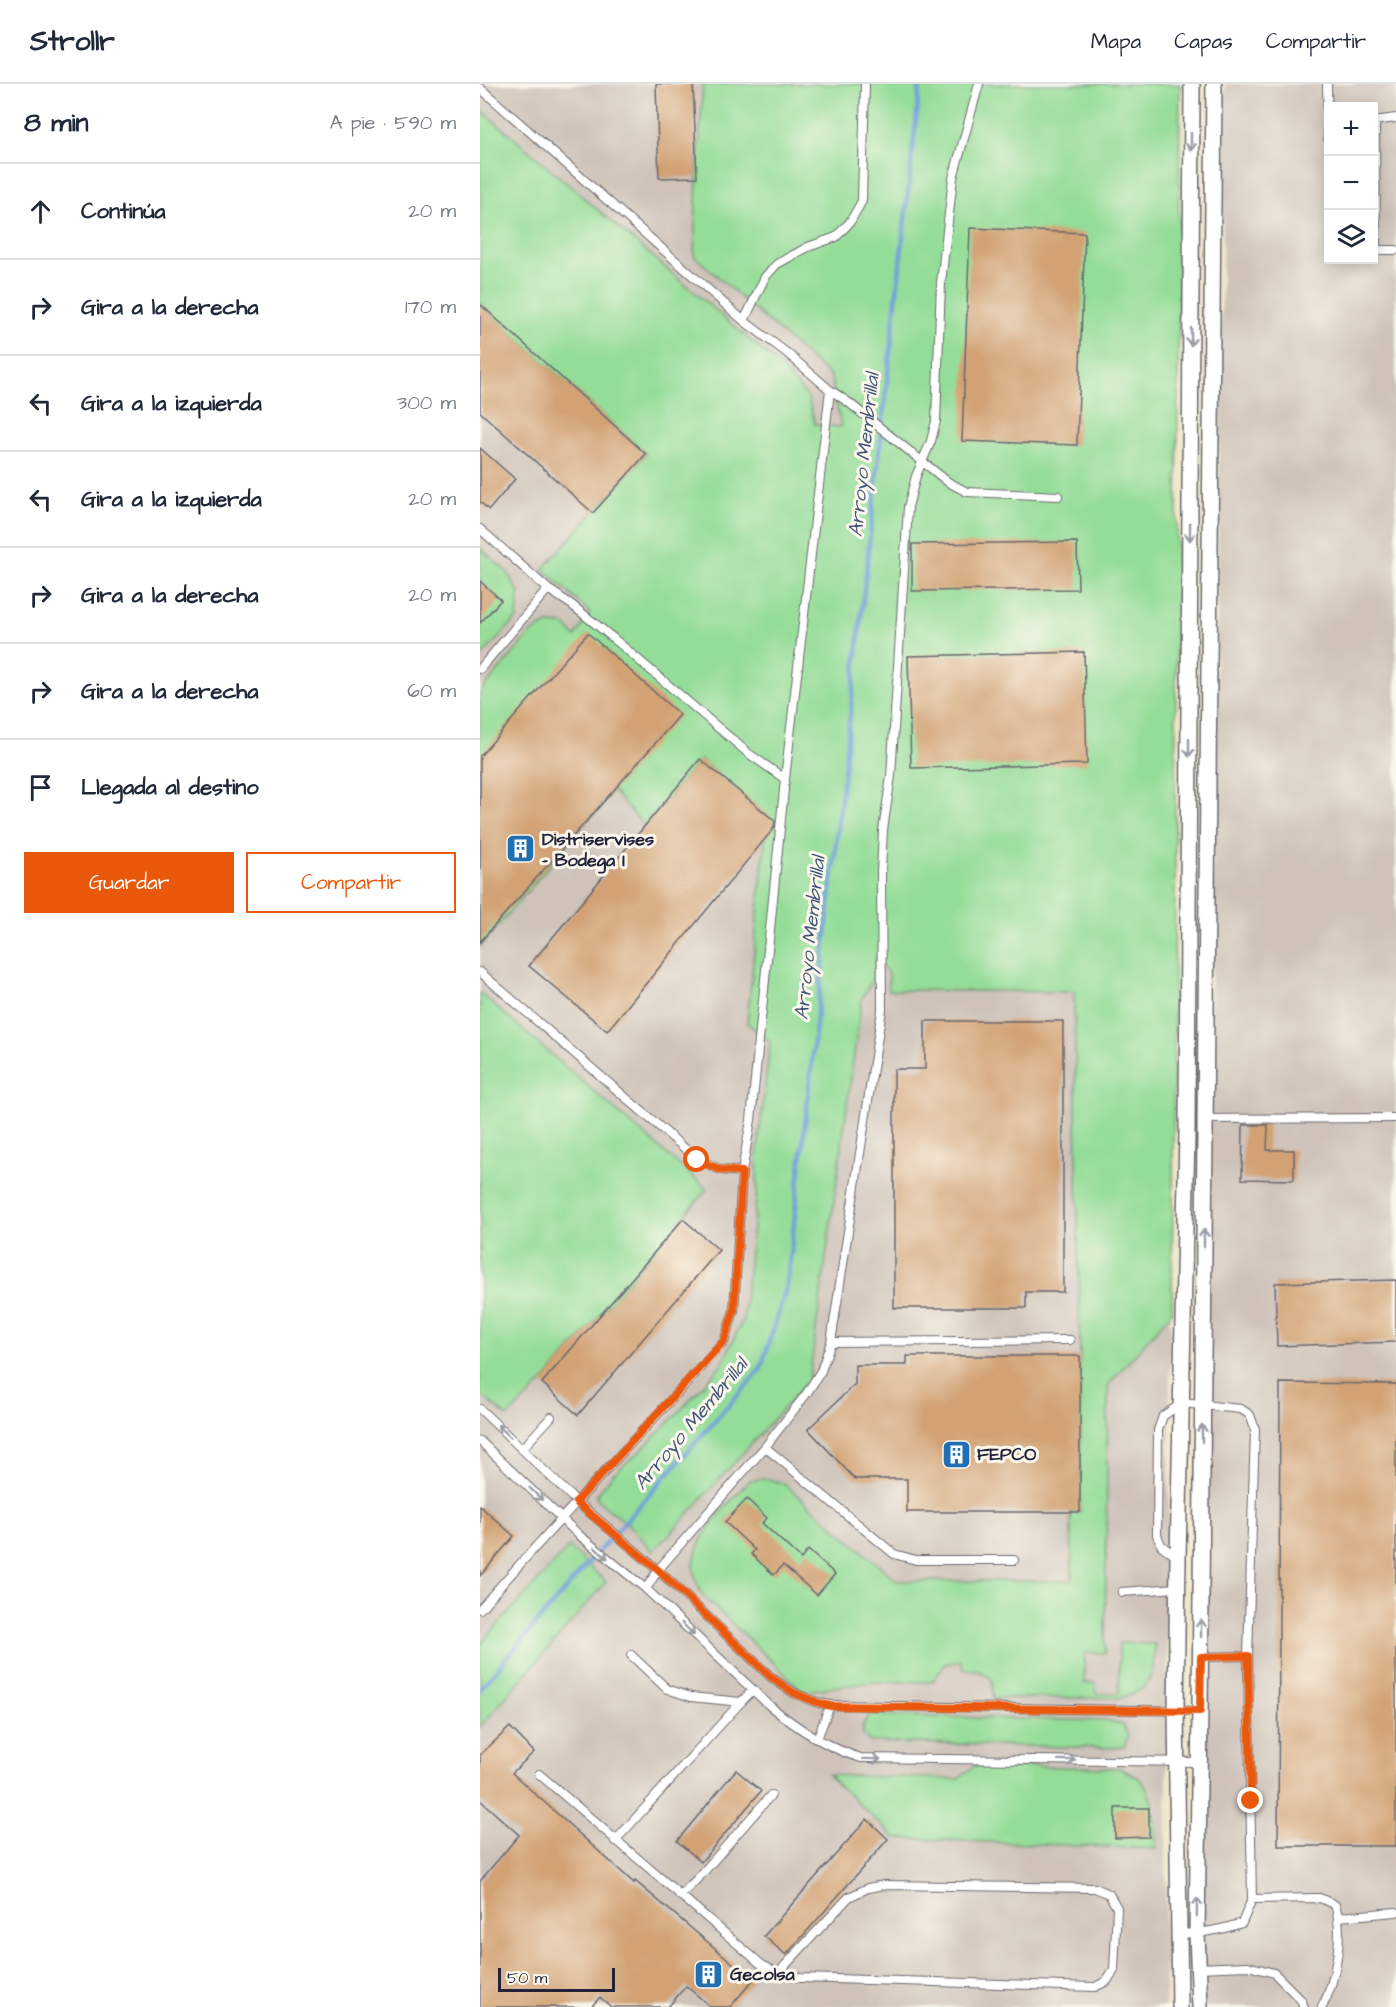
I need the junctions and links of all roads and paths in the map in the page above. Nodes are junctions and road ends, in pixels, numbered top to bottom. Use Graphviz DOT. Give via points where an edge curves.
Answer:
graph roads {
  1 [pos="865,84"];
  2 [pos="979,84"];
  3 [pos="1192,84"];
  4 [pos="1214,84"];
  5 [pos="1327,84"];
  6 [pos="480,88"];
  7 [pos="1328,102"];
  8 [pos="1396,118"];
  9 [pos="1378,120"];
  10 [pos="1374,156"];
  11 [pos="1375,210"];
  12 [pos="1396,250"];
  13 [pos="1378,251"];
  14 [pos="744,321"];
  15 [pos="830,390"];
  16 [pos="922,463"];
  17 [pos="1058,496"];
  18 [pos="480,529"];
  19 [pos="548,589"];
  20 [pos="480,669"];
  21 [pos="1209,715"];
  22 [pos="1189,716"];
  23 [pos="785,779"];
  24 [pos="480,972"];
  25 [pos="1396,1118"];
  26 [pos="1205,1119"];
  27 [pos="742,1172"];
  28 [pos="1070,1340"];
  29 [pos="831,1342"];
  30 [pos="1182,1403"];
  31 [pos="1203,1405"];
  32 [pos="480,1409"];
  33 [pos="551,1417"];
  34 [pos="480,1441"];
  35 [pos="765,1448"];
  36 [pos="522,1449"];
  37 [pos="576,1502"];
  38 [pos="560,1518"];
  39 [pos="1178,1558"];
  40 [pos="1014,1560"];
  41 [pos="658,1570"];
  42 [pos="1177,1588"];
  43 [pos="646,1589"];
  44 [pos="1122,1592"];
  45 [pos="480,1609"];
  46 [pos="631,1654"];
  47 [pos="1248,1656"];
  48 [pos="1201,1657"];
  49 [pos="753,1691"];
  50 [pos="741,1702"];
  51 [pos="830,1706"];
  52 [pos="1176,1710"];
  53 [pos="1200,1711"];
  54 [pos="817,1739"];
  55 [pos="1176,1761"];
  56 [pos="1199,1762"];
  57 [pos="539,1774"];
  58 [pos="771,1795"];
  59 [pos="615,1841"];
  60 [pos="680,1896"];
  61 [pos="1252,1899"];
  62 [pos="1396,1912"];
  63 [pos="1339,1917"];
  64 [pos="1178,1934"];
  65 [pos="1197,1934"];
  66 [pos="1198,1968"];
  67 [pos="778,1973"];
  68 [pos="1180,2007"];
  69 [pos="1200,2007"];
  70 [pos="1304,2007"];
  71 [pos="1322,2007"];
  1 -- 14 [label="lane" via="862,201 836,237 777,264 765,277"];
  2 -- 16 [label="lane" via="953,178 941,283 936,421"];
  3 -- 22 [label="street, one-way"];
  4 -- 21 [label="street"];
  5 -- 7 [label="lane"];
  6 -- 14 [label="lane"];
  8 -- 9 [label="lane"];
  10 -- 11 [label="lane"];
  12 -- 13 [label="lane"];
  14 -- 15 [label="lane"];
  15 -- 16 [label="lane"];
  15 -- 23 [label="lane"];
  16 -- 17 [label="lane" via="967,492"];
  16 -- 29 [label="lane" via="908,507 891,776 883,831 882,1010"];
  18 -- 19 [label="lane"];
  19 -- 20 [label="lane"];
  19 -- 23 [label="lane" via="573,605 748,753"];
  21 -- 22 [label="street"];
  21 -- 26 [label="street"];
  22 -- 30 [label="street, one-way"];
  23 -- 27 [label="lane" via="752,1120"];
  24 -- 27 [label="lane" via="697,1160 721,1170"];
  25 -- 26 [label="lane"];
  31 -- 26 [label="street, one-way"];
  27 -- 37 [label="lane" via="734,1311 724,1341"];
  28 -- 29 [label="lane"];
  29 -- 35 [label="lane" via="821,1371"];
  30 -- 31 [label="lane"];
  30 -- 39 [label="street"];
  30 -- 39 [label="lane" via="1163,1416 1158,1430 1157,1535 1161,1545"];
  31 -- 47 [label="lane" via="1241,1409 1250,1415 1255,1429"];
  48 -- 31 [label="street, one-way"];
  36 -- 32 [label="lane, one-way"];
  33 -- 36 [label="lane"];
  34 -- 38 [label="lane, one-way"];
  35 -- 40 [label="lane" via="894,1554 916,1560"];
  35 -- 41 [label="lane"];
  36 -- 37 [label="lane"];
  37 -- 38 [label="lane"];
  37 -- 41 [label="lane"];
  38 -- 43 [label="lane, one-way"];
  38 -- 45 [label="lane"];
  39 -- 42 [label="street"];
  41 -- 43 [label="lane"];
  41 -- 51 [label="lane" via="772,1678 794,1693"];
  42 -- 44 [label="lane"];
  42 -- 52 [label="street"];
  43 -- 49 [label="lane, one-way"];
  46 -- 50 [label="lane" via="667,1689 692,1697"];
  47 -- 48 [label="lane"];
  47 -- 61 [label="lane"];
  48 -- 53 [label="street"];
  49 -- 50 [label="lane"];
  49 -- 54 [label="lane"];
  50 -- 59 [label="lane"];
  51 -- 52 [label="lane"];
  51 -- 54 [label="lane"];
  52 -- 53 [label="lane"];
  52 -- 55 [label="street"];
  53 -- 56 [label="street"];
  54 -- 55 [label="lane, one-way" via="861,1758"];
  55 -- 56 [label="lane"];
  55 -- 64 [label="street"];
  65 -- 56 [label="street, one-way"];
  57 -- 59 [label="lane"];
  58 -- 60 [label="lane"];
  59 -- 60 [label="lane"];
  60 -- 67 [label="lane" via="762,1965"];
  61 -- 63 [label="lane" via="1320,1898 1335,1905"];
  61 -- 65 [label="lane" via="1242,1923"];
  62 -- 63 [label="lane"];
  63 -- 71 [label="lane" via="1338,1947"];
  64 -- 65 [label="lane"];
  64 -- 68 [label="street"];
  65 -- 66 [label="street"];
  66 -- 69 [label="street"];
  66 -- 70 [label="lane" via="1248,1966 1274,1973"];
  67 -- 67 [label="lane" via="801,1978 1095,1987 1107,1981 1114,1970 1117,1908 1109,1894 1095,1888 868,1888 849,1897"];
}
